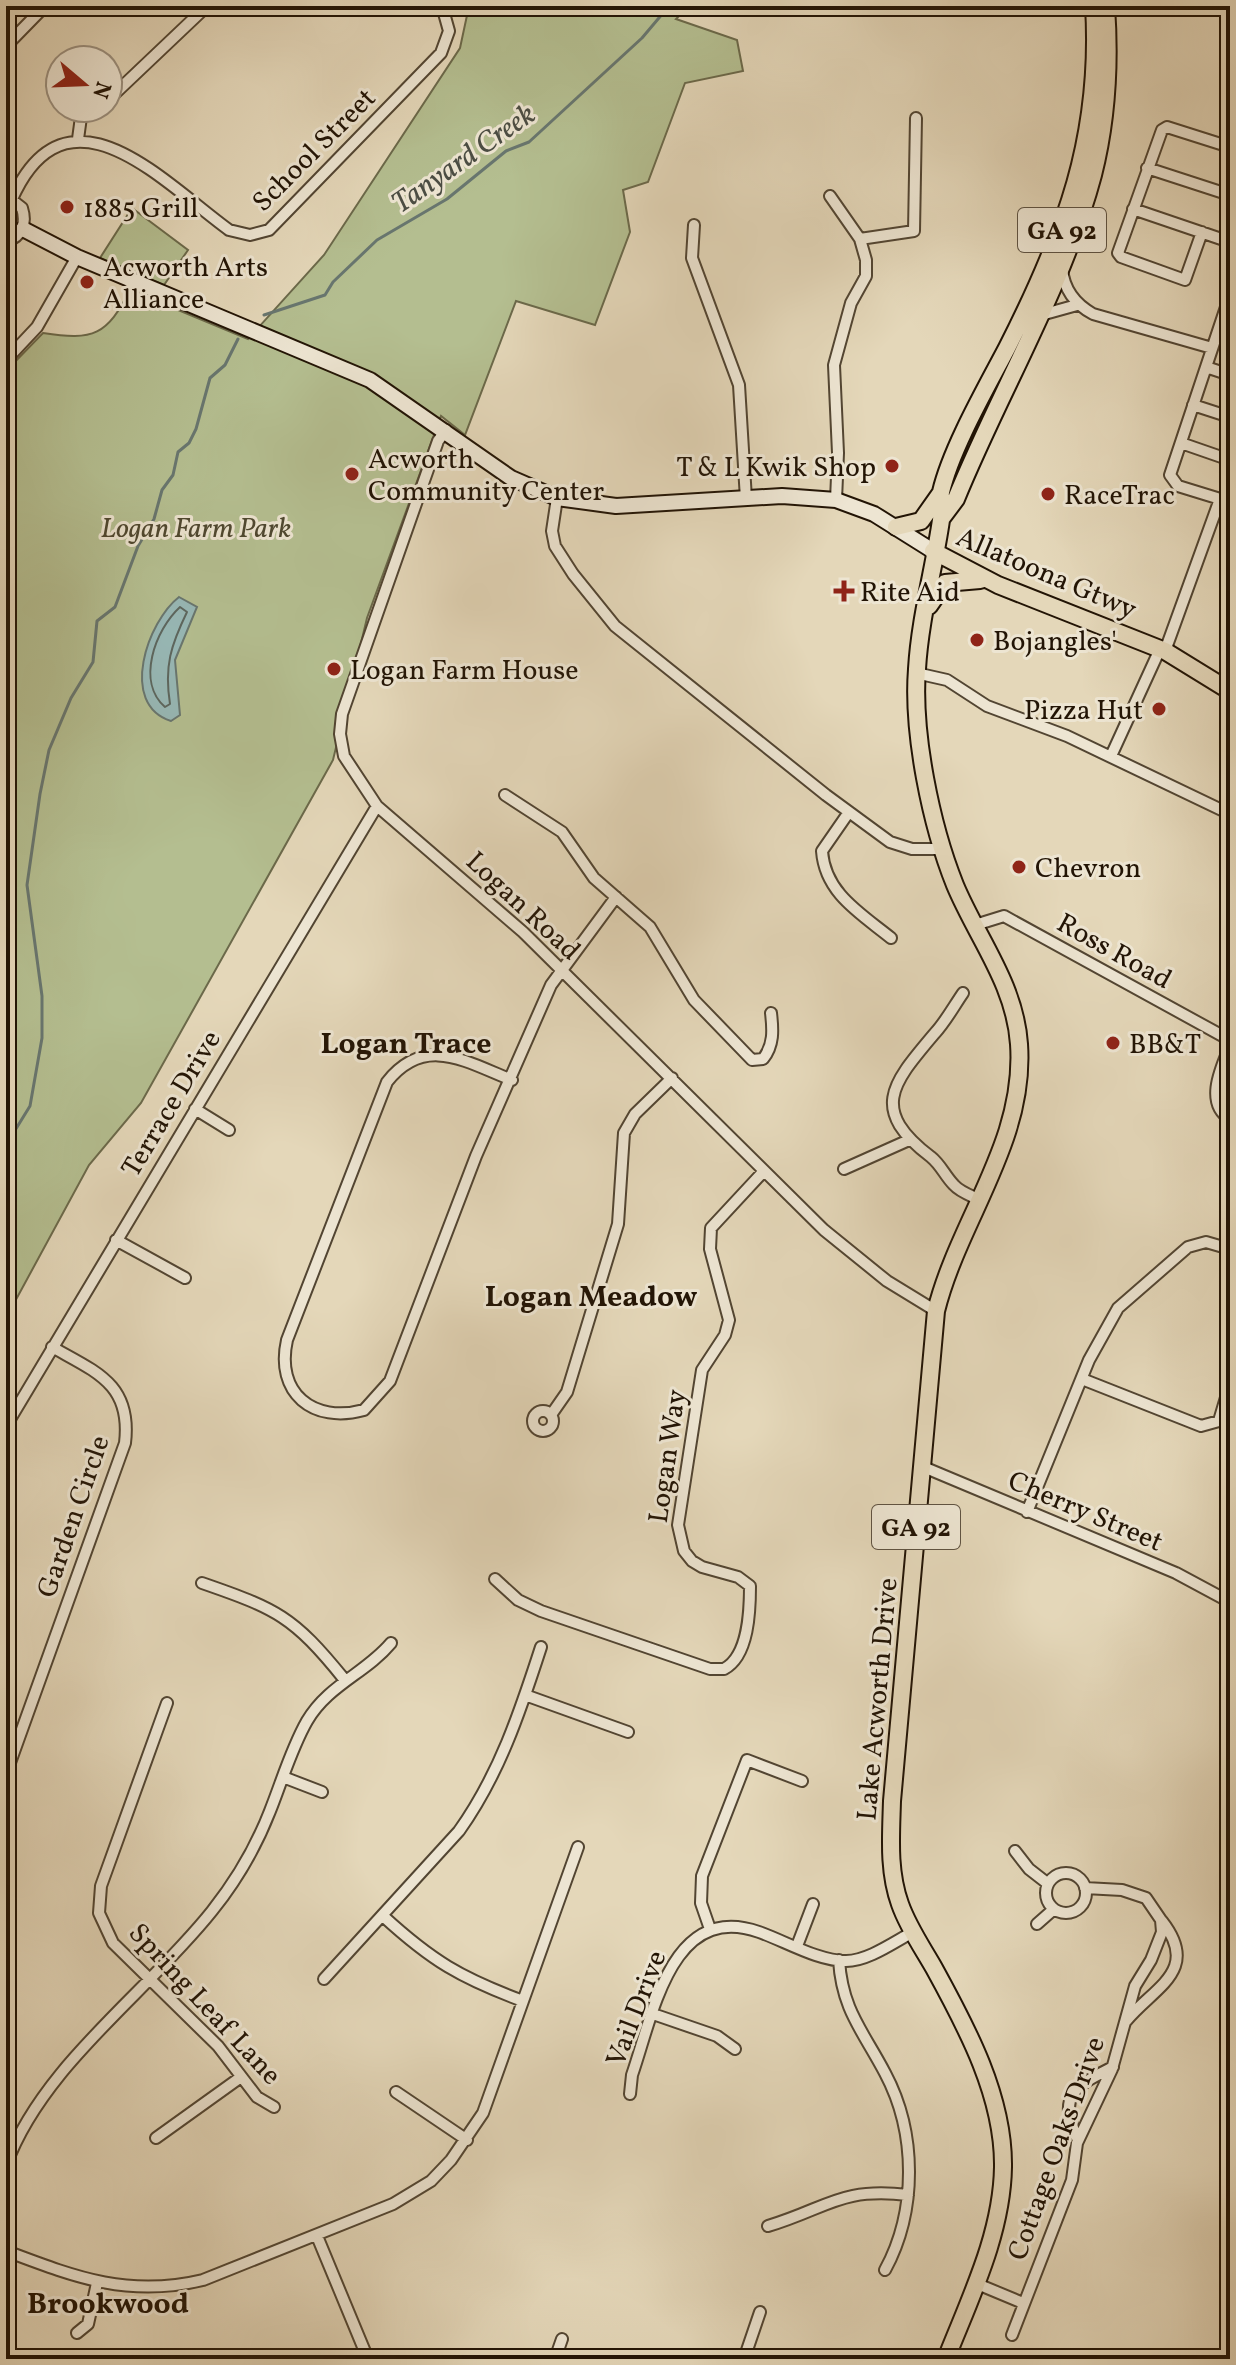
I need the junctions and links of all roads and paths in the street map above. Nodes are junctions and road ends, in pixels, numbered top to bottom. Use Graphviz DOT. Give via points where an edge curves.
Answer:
graph roads {
  1 [pos="45,6"];
  2 [pos="207,6"];
  3 [pos="442,6"];
  4 [pos="1094,6"];
  5 [pos="1106,6"];
  6 [pos="6,46"];
  7 [pos="124,85"];
  8 [pos="916,118"];
  9 [pos="80,124"];
  10 [pos="78,139"];
  11 [pos="1230,147"];
  12 [pos="1147,168"];
  13 [pos="1230,195"];
  14 [pos="830,196"];
  15 [pos="9,198"];
  16 [pos="1133,209"];
  17 [pos="694,225"];
  18 [pos="23,229"];
  19 [pos="1202,232"];
  20 [pos="860,239"];
  21 [pos="6,242"];
  22 [pos="1230,242"];
  23 [pos="77,257"];
  24 [pos="1063,259"];
  25 [pos="1230,295"];
  26 [pos="1077,305"];
  27 [pos="1036,319"];
  28 [pos="1224,330"];
  29 [pos="1212,348"];
  30 [pos="6,360"];
  31 [pos="1206,367"];
  32 [pos="1230,375"];
  33 [pos="1193,405"];
  34 [pos="1230,417"];
  35 [pos="446,430"];
  36 [pos="1181,443"];
  37 [pos="1230,460"];
  38 [pos="941,493"];
  39 [pos="557,498"];
  40 [pos="746,499"];
  41 [pos="836,500"];
  42 [pos="1225,500"];
  43 [pos="941,519"];
  44 [pos="896,527"];
  45 [pos="933,551"];
  46 [pos="991,582"];
  47 [pos="923,619"];
  48 [pos="1162,650"];
  49 [pos="916,673"];
  50 [pos="1230,691"];
  51 [pos="1111,756"];
  52 [pos="505,795"];
  53 [pos="377,806"];
  54 [pos="849,812"];
  55 [pos="1230,814"];
  56 [pos="943,849"];
  57 [pos="616,897"];
  58 [pos="975,925"];
  59 [pos="891,938"];
  60 [pos="559,971"];
  61 [pos="963,993"];
  62 [pos="771,1013"];
  63 [pos="1230,1043"];
  64 [pos="672,1078"];
  65 [pos="512,1080"];
  66 [pos="195,1109"];
  67 [pos="1230,1119"];
  68 [pos="229,1130"];
  69 [pos="909,1140"];
  70 [pos="844,1169"];
  71 [pos="764,1171"];
  72 [pos="980,1200"];
  73 [pos="116,1240"];
  74 [pos="1230,1249"];
  75 [pos="185,1278"];
  76 [pos="936,1311"];
  77 [pos="52,1347"];
  78 [pos="1082,1379"];
  79 [pos="1230,1384"];
  80 [pos="551,1415"];
  81 [pos="6,1426"];
  82 [pos="921,1466"];
  83 [pos="1027,1512"];
  84 [pos="495,1579"];
  85 [pos="202,1583"];
  86 [pos="1230,1602"];
  87 [pos="391,1643"];
  88 [pos="541,1647"];
  89 [pos="344,1679"];
  90 [pos="525,1695"];
  91 [pos="167,1703"];
  92 [pos="628,1732"];
  93 [pos="6,1774"];
  94 [pos="283,1777"];
  95 [pos="802,1781"];
  96 [pos="322,1792"];
  97 [pos="578,1847"];
  98 [pos="1015,1851"];
  99 [pos="1047,1883"];
  100 [pos="1085,1888"];
  101 [pos="813,1904"];
  102 [pos="1054,1909"];
  103 [pos="383,1916"];
  104 [pos="1161,1920"];
  105 [pos="1037,1924"];
  106 [pos="710,1929"];
  107 [pos="913,1932"];
  108 [pos="797,1946"];
  109 [pos="839,1960"];
  110 [pos="150,1979"];
  111 [pos="324,1979"];
  112 [pos="523,2001"];
  113 [pos="653,2014"];
  114 [pos="1124,2022"];
  115 [pos="735,2049"];
  116 [pos="1113,2067"];
  117 [pos="241,2077"];
  118 [pos="396,2092"];
  119 [pos="630,2094"];
  120 [pos="274,2107"];
  121 [pos="156,2138"];
  122 [pos="467,2140"];
  123 [pos="1078,2140"];
  124 [pos="6,2165"];
  125 [pos="908,2195"];
  126 [pos="768,2226"];
  127 [pos="317,2236"];
  128 [pos="6,2251"];
  129 [pos="885,2270"];
  130 [pos="97,2283"];
  131 [pos="975,2283"];
  132 [pos="1023,2303"];
  133 [pos="760,2312"];
  134 [pos="77,2333"];
  135 [pos="1012,2335"];
  136 [pos="562,2339"];
  137 [pos="368,2359"];
  138 [pos="555,2359"];
  139 [pos="744,2359"];
  140 [pos="946,2359"];
  1 -- 6 [label="street"];
  2 -- 7 [label="street"];
  3 -- 10 [label="street, School Street" via="449,31 441,53 280,223 262,233 229,230 123,153 102,142"];
  4 -- 38 [label="main road, Lake Acworth Drive / GA 92" via="1094,92 1069,210"];
  5 -- 24 [label="main road, Lake Acworth Drive" via="1108,71 1100,141"];
  8 -- 20 [label="street" via="914,231"];
  9 -- 10 [label="street"];
  10 -- 15 [label="street" via="44,153"];
  11 -- 12 [label="street" via="1167,127"];
  12 -- 13 [label="street"];
  12 -- 16 [label="street"];
  14 -- 20 [label="street"];
  15 -- 18 [label="street" via="22,208"];
  16 -- 19 [label="street"];
  16 -- 19 [label="street" via="1118,253 1185,280"];
  17 -- 40 [label="street" via="692,258 739,385"];
  18 -- 21 [label="street"];
  18 -- 23 [label="street, Allatoona Gtwy"];
  19 -- 22 [label="street"];
  20 -- 41 [label="street" via="866,276 851,303 834,365"];
  23 -- 30 [label="street" via="37,327"];
  23 -- 35 [label="street, Allatoona Gtwy" via="349,370"];
  24 -- 26 [label="street" via="1063,280"];
  24 -- 27 [label="main road, Lake Acworth Drive / GA 92"];
  25 -- 28 [label="street"];
  26 -- 27 [label="street"];
  26 -- 29 [label="street"];
  27 -- 43 [label="main road, Lake Acworth Drive / GA 92" via="956,499"];
  28 -- 29 [label="street"];
  29 -- 31 [label="street"];
  31 -- 32 [label="street"];
  31 -- 33 [label="street"];
  33 -- 34 [label="street"];
  33 -- 36 [label="street"];
  35 -- 39 [label="street, Allatoona Gtwy" via="511,478"];
  35 -- 53 [label="street, Logan Road" via="342,714 344,756"];
  36 -- 37 [label="street"];
  36 -- 42 [label="street" via="1170,475 1178,486"];
  38 -- 43 [label="main road, Lake Acworth Drive / GA 92"];
  38 -- 44 [label="main road" via="921,521"];
  39 -- 40 [label="street, Allatoona Gtwy" via="616,506"];
  39 -- 54 [label="street" via="555,546 615,626"];
  40 -- 41 [label="street, Allatoona Gtwy"];
  41 -- 44 [label="street, Allatoona Gtwy"];
  42 -- 48 [label="street"];
  43 -- 45 [label="main road, Lake Acworth Drive / GA 92"];
  44 -- 45 [label="street, Allatoona Gtwy"];
  45 -- 46 [label="main road, Allatoona Gtwy"];
  45 -- 47 [label="main road, Lake Acworth Drive / GA 92"];
  46 -- 47 [label="main road" via="945,583"];
  46 -- 48 [label="main road, Allatoona Gtwy"];
  47 -- 49 [label="main road, Lake Acworth Drive / GA 92"];
  48 -- 50 [label="main road, Allatoona Gtwy"];
  48 -- 51 [label="street"];
  49 -- 51 [label="street" via="947,680 987,706"];
  49 -- 56 [label="main road, Lake Acworth Drive / GA 92" via="925,764"];
  51 -- 55 [label="street"];
  52 -- 57 [label="street" via="562,832 594,878"];
  53 -- 60 [label="street, Logan Road" via="523,932"];
  53 -- 66 [label="street, Terrace Drive"];
  54 -- 56 [label="street" via="901,847"];
  54 -- 59 [label="street" via="822,851 823,865 831,886"];
  56 -- 58 [label="main road, Lake Acworth Drive / GA 92"];
  57 -- 60 [label="street"];
  57 -- 62 [label="street" via="650,927 712,1022 752,1060 763,1059 770,1047"];
  58 -- 63 [label="street, Ross Road" via="1004,916"];
  58 -- 72 [label="main road, Lake Acworth Drive / GA 92" via="1015,1012 1019,1045 1013,1115"];
  60 -- 64 [label="street, Logan Road"];
  60 -- 65 [label="street"];
  61 -- 69 [label="street" via="897,1080 892,1107"];
  63 -- 67 [label="street" via="1216,1088 1217,1105"];
  64 -- 71 [label="street, Logan Road"];
  64 -- 80 [label="street" via="635,1114 624,1133 618,1224 567,1392"];
  65 -- 65 [label="street" via="476,1156 390,1381 364,1410 334,1414 304,1403 285,1376 287,1340 387,1082 409,1061 434,1054"];
  66 -- 68 [label="street"];
  66 -- 73 [label="street, Terrace Drive"];
  69 -- 70 [label="street"];
  69 -- 72 [label="street" via="938,1163 955,1187"];
  71 -- 76 [label="street, Logan Road" via="846,1250"];
  71 -- 84 [label="street, Logan Way" via="711,1228 710,1249 729,1320 702,1370 678,1525 692,1561 750,1586 752,1611 735,1659 724,1669 710,1669 541,1611 518,1600"];
  72 -- 76 [label="main road, Lake Acworth Drive / GA 92"];
  73 -- 75 [label="street"];
  73 -- 77 [label="street, Terrace Drive"];
  74 -- 78 [label="street" via="1197,1243 1142,1284 1110,1320"];
  76 -- 82 [label="main road, Lake Acworth Drive / GA 92"];
  77 -- 81 [label="street, Terrace Drive"];
  77 -- 93 [label="street, Garden Circle" via="112,1385 124,1407 127,1430"];
  78 -- 79 [label="street" via="1201,1426 1219,1421"];
  78 -- 83 [label="street"];
  82 -- 83 [label="street, Cherry Street"];
  82 -- 107 [label="main road, Lake Acworth Drive / GA 92" via="891,1837 895,1888"];
  83 -- 86 [label="street, Cherry Street" via="1176,1573"];
  85 -- 89 [label="street" via="288,1619"];
  87 -- 89 [label="street" via="378,1658"];
  88 -- 90 [label="street"];
  89 -- 94 [label="street" via="307,1721"];
  90 -- 92 [label="street"];
  90 -- 103 [label="street" via="502,1758 476,1807"];
  91 -- 110 [label="street, Spring Leaf Lane" via="98,1899 103,1927 113,1943"];
  94 -- 96 [label="street"];
  94 -- 110 [label="street" via="256,1843 226,1893"];
  95 -- 106 [label="street" via="747,1760 702,1876 701,1903"];
  97 -- 112 [label="street"];
  98 -- 99 [label="street"];
  99 -- 100 [label="street" via="1056,1875 1073,1874"];
  99 -- 102 [label="street" via="1045,1896"];
  100 -- 102 [label="street" via="1084,1901 1074,1911"];
  100 -- 104 [label="street, Cottage Oaks Drive" via="1122,1890 1146,1898"];
  101 -- 108 [label="street"];
  102 -- 105 [label="street"];
  103 -- 111 [label="street"];
  103 -- 112 [label="street" via="433,1960"];
  104 -- 114 [label="street, Cottage Oaks Drive" via="1158,1945 1135,1986"];
  104 -- 114 [label="street, Cottage Oaks Drive" via="1173,1936 1175,1967 1170,1980"];
  106 -- 108 [label="street" via="745,1928"];
  106 -- 113 [label="street, Vail Drive" via="679,1953"];
  107 -- 109 [label="street" via="853,1960"];
  107 -- 131 [label="main road, Lake Acworth Drive / GA 92" via="975,2049 999,2124 1000,2201"];
  108 -- 109 [label="street"];
  109 -- 125 [label="street" via="843,1996 887,2077 901,2117"];
  110 -- 117 [label="street, Spring Leaf Lane" via="218,2046"];
  110 -- 124 [label="street" via="59,2072"];
  112 -- 122 [label="street" via="483,2113"];
  113 -- 115 [label="street" via="717,2036"];
  113 -- 119 [label="street, Vail Drive"];
  114 -- 116 [label="street, Cottage Oaks Drive"];
  116 -- 123 [label="street, Cottage Oaks Drive"];
  116 -- 123 [label="street" via="1084,2080 1071,2099"];
  117 -- 120 [label="street, Spring Leaf Lane" via="257,2097"];
  117 -- 121 [label="street"];
  118 -- 122 [label="street"];
  122 -- 127 [label="street" via="412,2195"];
  123 -- 132 [label="street, Cottage Oaks Drive" via="1072,2180"];
  125 -- 126 [label="street" via="868,2192 837,2197"];
  125 -- 129 [label="street" via="901,2234"];
  127 -- 130 [label="street" via="186,2284 150,2288"];
  127 -- 137 [label="street"];
  128 -- 130 [label="street"];
  130 -- 134 [label="street" via="88,2324"];
  131 -- 132 [label="street"];
  131 -- 140 [label="main road, Lake Acworth Drive / GA 92"];
  132 -- 135 [label="street, Cottage Oaks Drive"];
  133 -- 139 [label="street"];
  136 -- 138 [label="street"];
}
